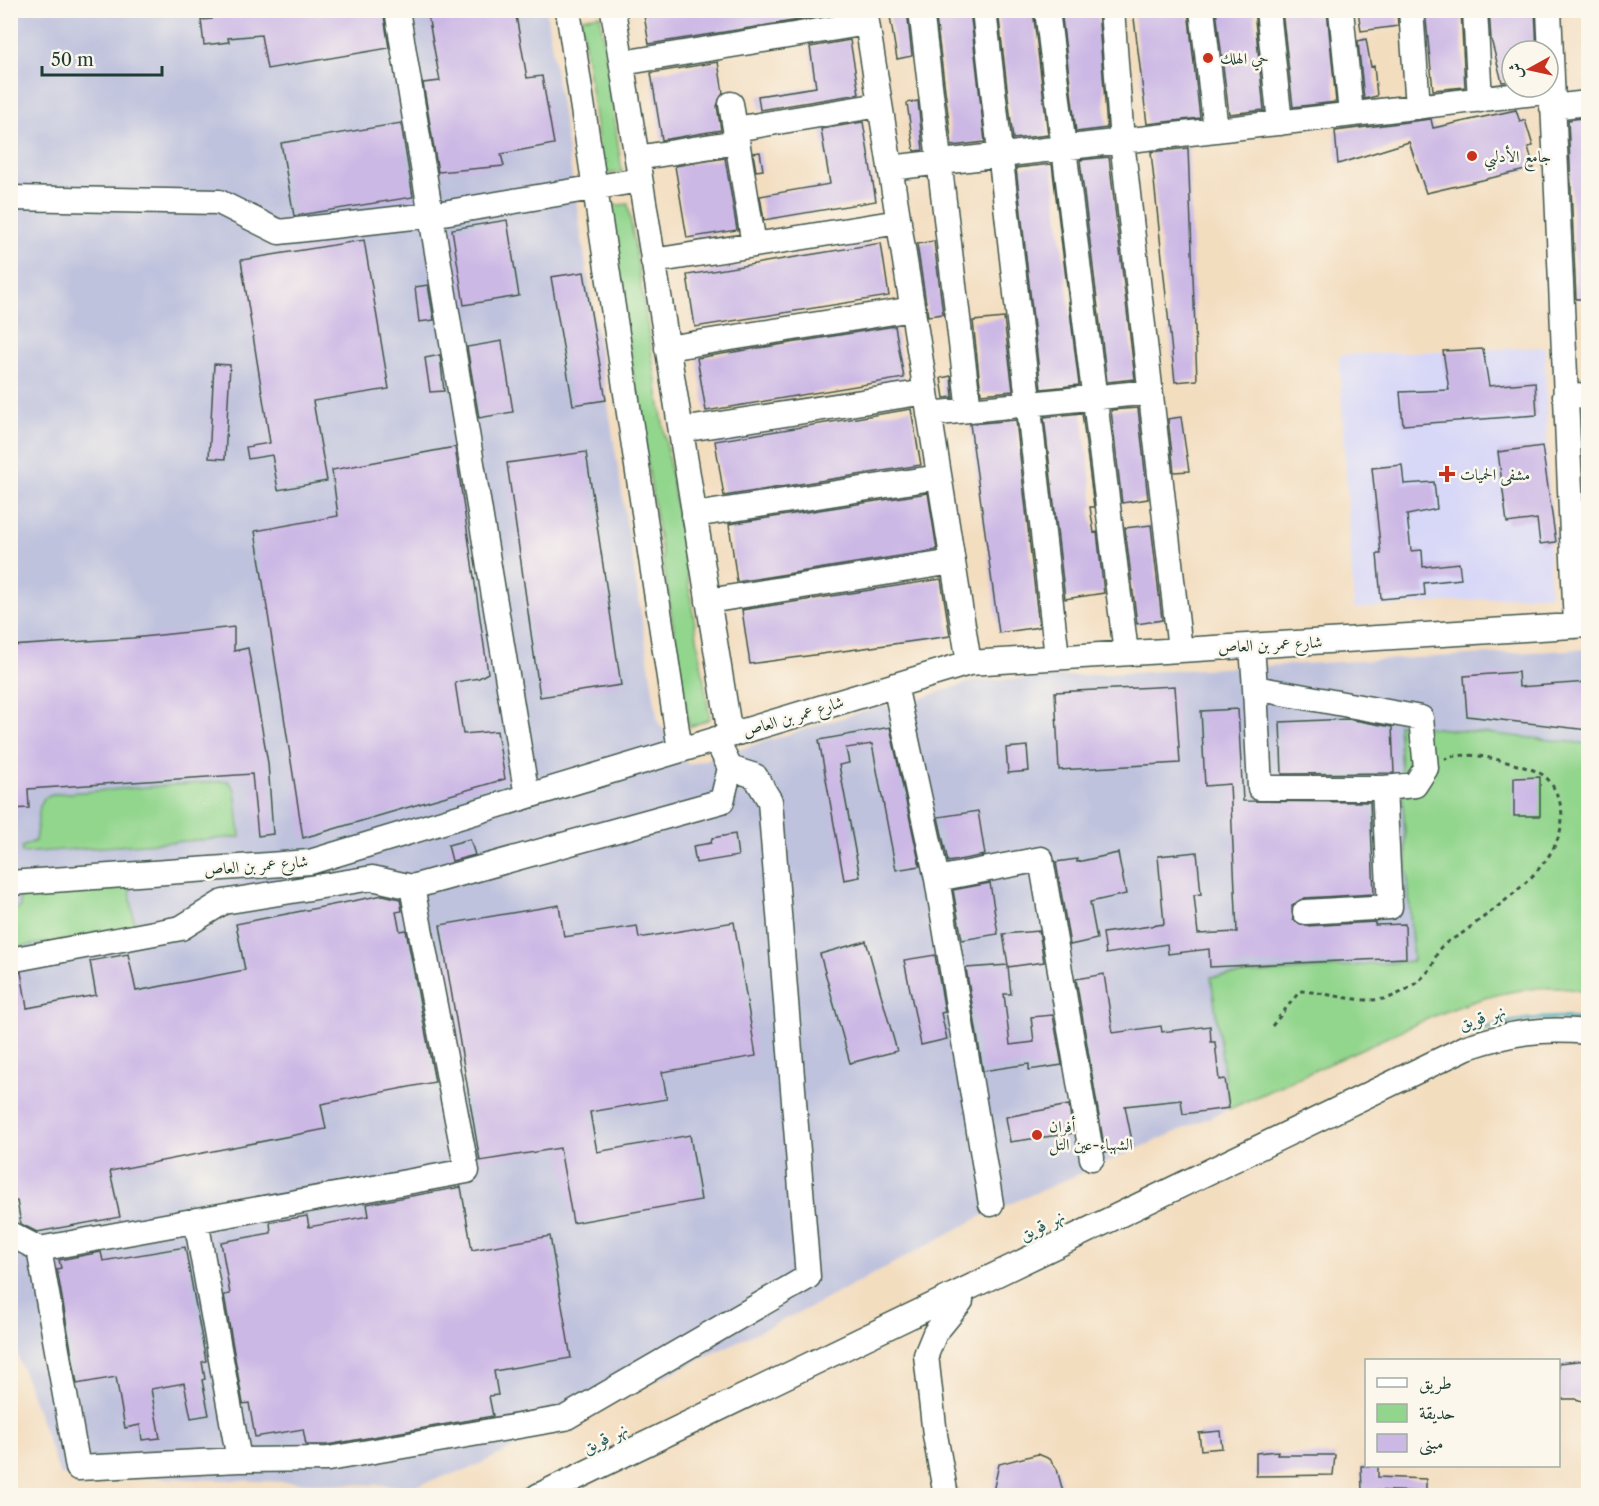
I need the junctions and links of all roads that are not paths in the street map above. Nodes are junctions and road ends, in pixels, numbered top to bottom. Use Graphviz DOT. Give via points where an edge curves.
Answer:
graph roads {
  1 [pos="397,10"];
  2 [pos="568,10"];
  3 [pos="613,10"];
  4 [pos="921,10"];
  5 [pos="984,10"];
  6 [pos="1047,10"];
  7 [pos="1112,10"];
  8 [pos="1202,10"];
  9 [pos="1268,10"];
  10 [pos="1341,10"];
  11 [pos="1411,10"];
  12 [pos="1475,10"];
  13 [pos="1549,10"];
  14 [pos="866,17"];
  15 [pos="1550,39"];
  16 [pos="622,63"];
  17 [pos="1552,99"];
  18 [pos="1480,100"];
  19 [pos="1588,103"];
  20 [pos="731,104"];
  21 [pos="880,105"];
  22 [pos="1418,107"];
  23 [pos="1351,114"];
  24 [pos="1280,123"];
  25 [pos="1216,130"];
  26 [pos="736,136"];
  27 [pos="1122,141"];
  28 [pos="1063,148"];
  29 [pos="998,155"];
  30 [pos="939,162"];
  31 [pos="890,168"];
  32 [pos="639,169"];
  33 [pos="595,189"];
  34 [pos="10,198"];
  35 [pos="431,215"];
  36 [pos="899,222"];
  37 [pos="754,245"];
  38 [pos="653,261"];
  39 [pos="913,309"];
  40 [pos="667,348"];
  41 [pos="1150,392"];
  42 [pos="1577,396"];
  43 [pos="1094,398"];
  44 [pos="927,403"];
  45 [pos="1028,404"];
  46 [pos="969,410"];
  47 [pos="681,430"];
  48 [pos="939,477"];
  49 [pos="694,515"];
  50 [pos="953,562"];
  51 [pos="708,601"];
  52 [pos="1582,626"];
  53 [pos="1252,646"];
  54 [pos="1180,650"];
  55 [pos="1126,653"];
  56 [pos="1058,657"];
  57 [pos="969,663"];
  58 [pos="895,685"];
  59 [pos="1255,688"];
  60 [pos="723,737"];
  61 [pos="680,750"];
  62 [pos="730,768"];
  63 [pos="1384,788"];
  64 [pos="527,796"];
  65 [pos="937,879"];
  66 [pos="10,883"];
  67 [pos="412,887"];
  68 [pos="1305,912"];
  69 [pos="10,960"];
  70 [pos="1588,1032"];
  71 [pos="1092,1158"];
  72 [pos="991,1204"];
  73 [pos="196,1220"];
  74 [pos="10,1234"];
  75 [pos="39,1248"];
  76 [pos="960,1293"];
  77 [pos="239,1460"];
  78 [pos="537,1496"];
  79 [pos="946,1496"];
  1 -- 35 [label="street"];
  2 -- 33 [label="street"];
  3 -- 16 [label="street"];
  4 -- 30 [label="street"];
  5 -- 29 [label="street"];
  6 -- 28 [label="street"];
  7 -- 27 [label="street"];
  8 -- 25 [label="street"];
  9 -- 24 [label="street"];
  10 -- 23 [label="street"];
  11 -- 22 [label="street"];
  12 -- 18 [label="street"];
  13 -- 15 [label="street"];
  14 -- 16 [label="street"];
  14 -- 21 [label="street"];
  16 -- 32 [label="street"];
  17 -- 18 [label="street"];
  17 -- 19 [label="street"];
  17 -- 42 [label="street"];
  18 -- 22 [label="street"];
  20 -- 26 [label="street"];
  21 -- 26 [label="street"];
  21 -- 31 [label="street"];
  22 -- 23 [label="street"];
  23 -- 24 [label="street"];
  24 -- 25 [label="street"];
  25 -- 27 [label="street"];
  26 -- 32 [label="street"];
  26 -- 37 [label="street"];
  27 -- 28 [label="street"];
  27 -- 41 [label="street"];
  28 -- 29 [label="street"];
  28 -- 43 [label="street"];
  29 -- 30 [label="street"];
  29 -- 45 [label="street"];
  30 -- 31 [label="street"];
  30 -- 46 [label="street"];
  31 -- 36 [label="street"];
  32 -- 33 [label="street"];
  32 -- 38 [label="street"];
  33 -- 35 [label="street"];
  33 -- 61 [label="street"];
  34 -- 35 [label="street" via="219,202 279,232"];
  35 -- 64 [label="street"];
  36 -- 37 [label="street"];
  36 -- 39 [label="street"];
  37 -- 38 [label="street"];
  38 -- 40 [label="street"];
  39 -- 40 [label="street"];
  39 -- 44 [label="street"];
  40 -- 47 [label="street"];
  41 -- 43 [label="street"];
  41 -- 54 [label="street"];
  42 -- 52 [label="street"];
  43 -- 45 [label="street"];
  43 -- 55 [label="street"];
  44 -- 46 [label="street"];
  44 -- 47 [label="street"];
  44 -- 48 [label="street"];
  45 -- 46 [label="street"];
  45 -- 56 [label="street"];
  47 -- 49 [label="street"];
  48 -- 49 [label="street"];
  48 -- 50 [label="street"];
  49 -- 51 [label="street"];
  50 -- 51 [label="street"];
  50 -- 57 [label="street"];
  51 -- 60 [label="street"];
  52 -- 53 [label="street, شارع عمر بن العاص"];
  53 -- 54 [label="street, شارع عمر بن العاص"];
  53 -- 59 [label="street"];
  54 -- 55 [label="street, شارع عمر بن العاص"];
  55 -- 56 [label="street, شارع عمر بن العاص"];
  56 -- 57 [label="street, شارع عمر بن العاص"];
  57 -- 58 [label="street, شارع عمر بن العاص"];
  58 -- 60 [label="street, شارع عمر بن العاص"];
  58 -- 65 [label="street"];
  59 -- 63 [label="street" via="1260,788"];
  59 -- 63 [label="street" via="1421,718 1426,768 1415,785"];
  60 -- 61 [label="street, شارع عمر بن العاص"];
  60 -- 62 [label="street"];
  61 -- 64 [label="street, شارع عمر بن العاص"];
  62 -- 67 [label="street" via="722,801"];
  62 -- 77 [label="street" via="755,776 770,801 808,1277 565,1418 328,1459"];
  63 -- 68 [label="street" via="1390,907"];
  64 -- 66 [label="street, شارع عمر بن العاص" via="310,862"];
  65 -- 71 [label="street" via="1041,859"];
  65 -- 72 [label="street"];
  67 -- 69 [label="street" via="372,878 223,902 181,928"];
  67 -- 73 [label="street" via="467,1171"];
  70 -- 76 [label="street" via="1550,1028 1511,1033 1467,1047"];
  73 -- 75 [label="street"];
  73 -- 77 [label="street"];
  74 -- 75 [label="street"];
  75 -- 77 [label="street" via="78,1468"];
  76 -- 78 [label="street"];
  76 -- 79 [label="street" via="961,1301 934,1333 926,1355"];
}
